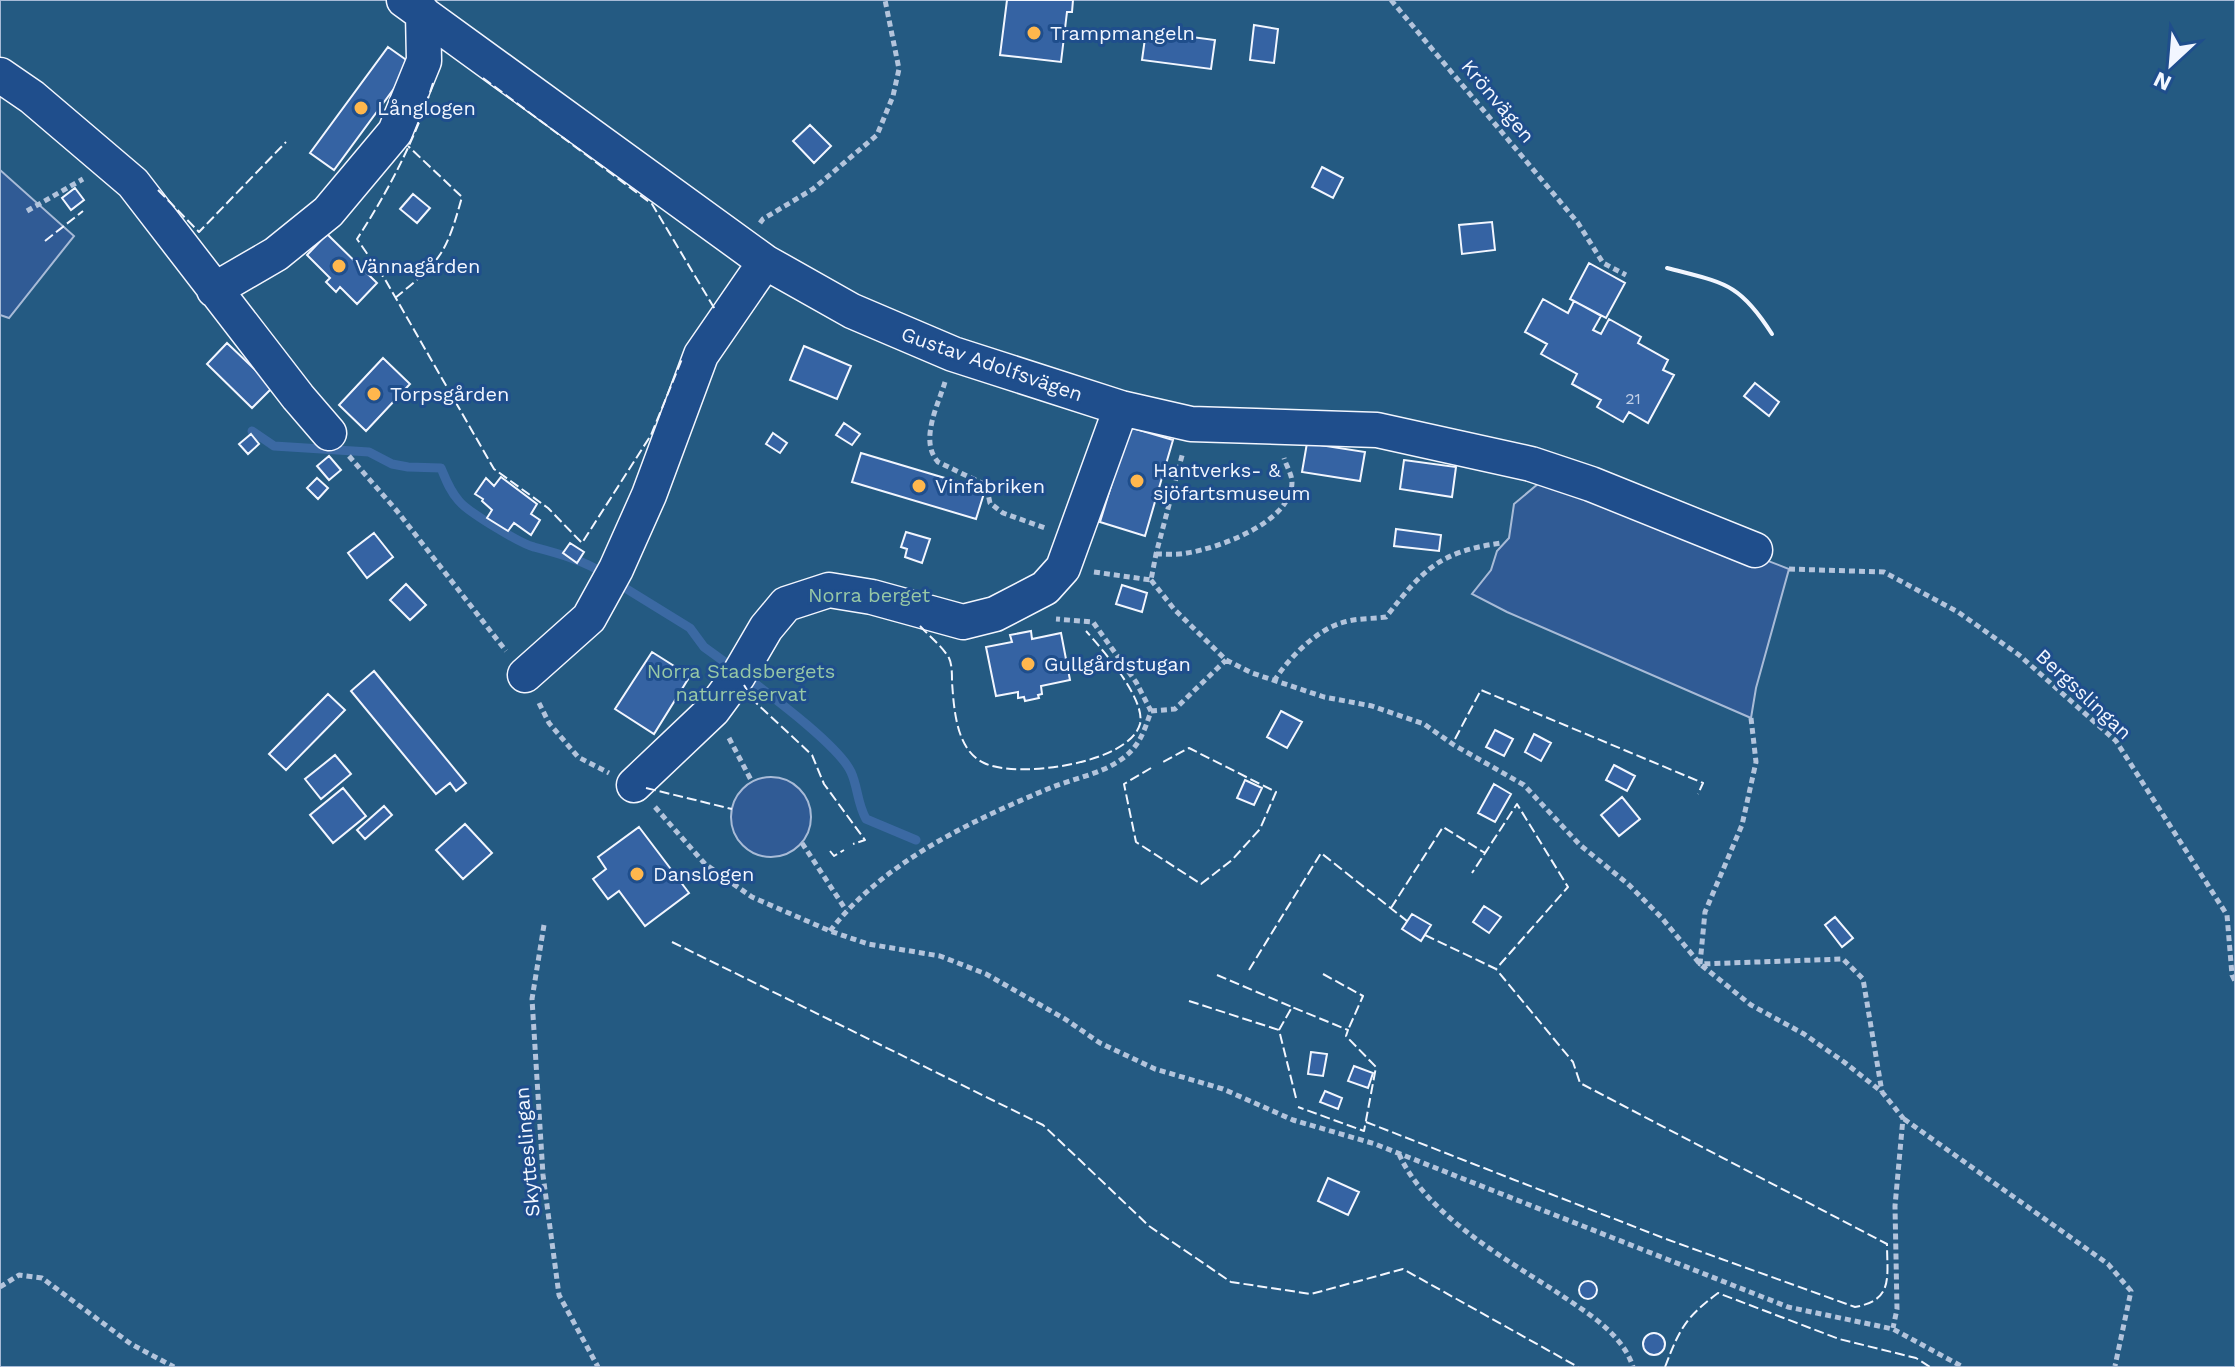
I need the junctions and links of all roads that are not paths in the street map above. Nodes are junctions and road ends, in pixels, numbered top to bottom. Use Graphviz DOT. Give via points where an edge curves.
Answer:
graph roads {
  1 [pos="414,7"];
  2 [pos="0,75"];
  3 [pos="756,254"];
  4 [pos="214,290"];
  5 [pos="1121,408"];
  6 [pos="329,433"];
  7 [pos="1755,550"];
  8 [pos="525,675"];
  9 [pos="634,785"];
  1 -- 3 [label="street, Gustav Adolfsvägen"];
  1 -- 4 [label="street" via="424,61 395,132 328,212 276,254"];
  2 -- 4 [label="street" via="133,183"];
  3 -- 5 [label="street, Gustav Adolfsvägen" via="852,311 953,354"];
  3 -- 8 [label="street" via="701,355 649,495 609,583 589,618"];
  4 -- 6 [label="street"];
  5 -- 7 [label="street, Gustav Adolfsvägen" via="1191,424 1377,430 1531,464"];
  5 -- 9 [label="street" via="1069,554 1045,588 995,614 963,622 829,590 786,604 713,710"];
}
